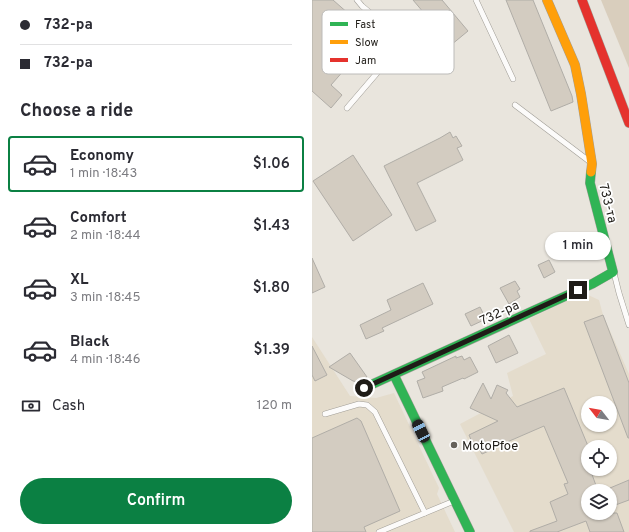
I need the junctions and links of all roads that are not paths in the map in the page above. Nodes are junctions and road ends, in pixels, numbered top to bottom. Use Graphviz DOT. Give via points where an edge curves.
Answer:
graph roads {
  1 [pos="357,0"];
  2 [pos="476,0"];
  3 [pos="547,0"];
  4 [pos="582,0"];
  5 [pos="367,10"];
  6 [pos="376,74"];
  7 [pos="513,79"];
  8 [pos="515,104"];
  9 [pos="347,108"];
  10 [pos="629,123"];
  11 [pos="592,164"];
  12 [pos="613,272"];
  13 [pos="629,325"];
  14 [pos="394,375"];
  15 [pos="364,388"];
  16 [pos="325,414"];
  17 [pos="454,500"];
  18 [pos="425,513"];
  19 [pos="379,532"];
  20 [pos="470,532"];
  1 -- 5 [label="lane"];
  2 -- 7 [label="lane"];
  3 -- 11 [label="street, 733-та" via="574,65"];
  4 -- 10 [label="street"];
  6 -- 9 [label="lane"];
  8 -- 11 [label="lane"];
  11 -- 12 [label="street, 733-та" via="590,183"];
  12 -- 13 [label="lane"];
  12 -- 14 [label="street, 732-ра"];
  14 -- 15 [label="street, 732-ра"];
  14 -- 17 [label="street"];
  16 -- 18 [label="lane" via="359,404 367,405 375,412"];
  17 -- 18 [label="lane"];
  17 -- 20 [label="street"];
  18 -- 19 [label="lane"];
}
